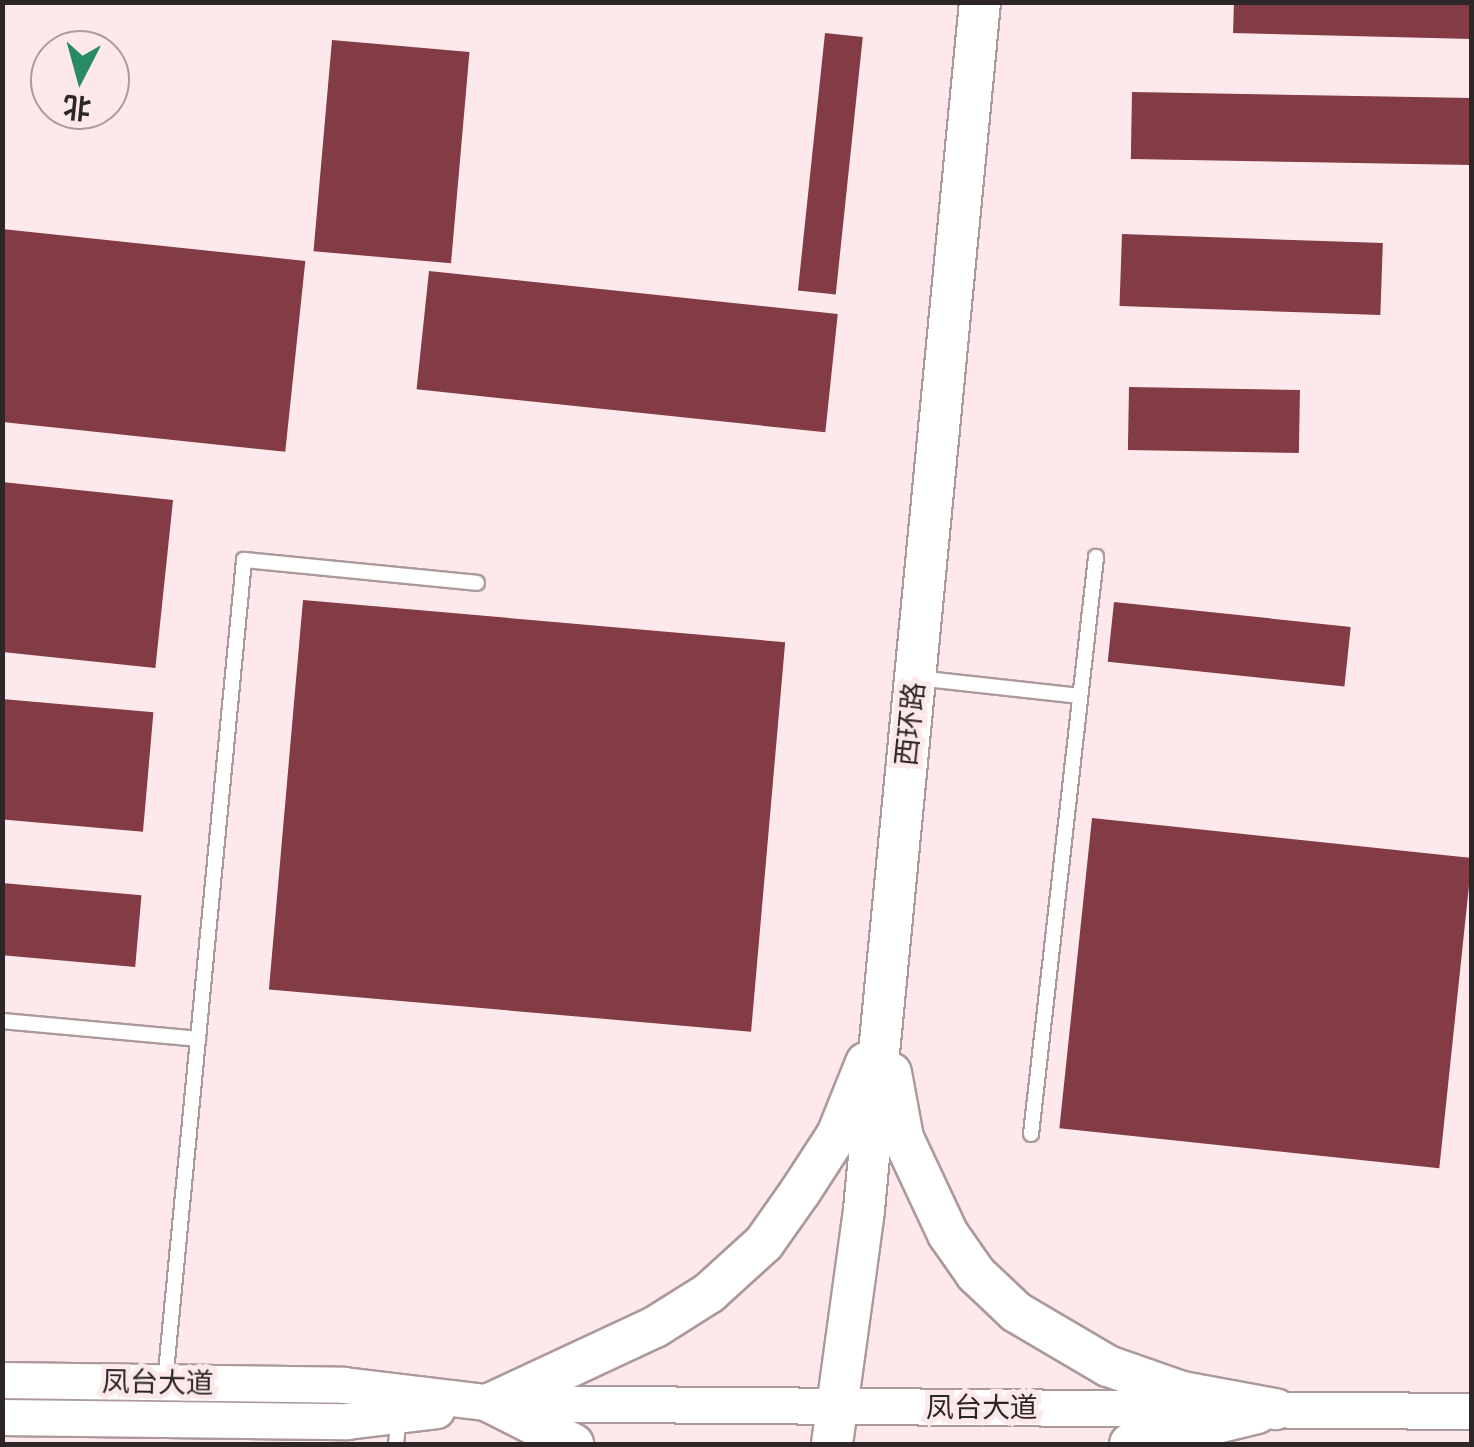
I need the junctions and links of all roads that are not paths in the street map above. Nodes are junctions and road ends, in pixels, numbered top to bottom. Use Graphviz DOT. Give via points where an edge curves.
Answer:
graph roads {
  1 [pos="980,2"];
  2 [pos="1096,556"];
  3 [pos="477,583"];
  4 [pos="915,678"];
  5 [pos="1080,696"];
  6 [pos="2,1021"];
  7 [pos="882,1025"];
  8 [pos="198,1039"];
  9 [pos="1031,1134"];
  10 [pos="2,1380"];
  11 [pos="165,1382"];
  12 [pos="492,1403"];
  13 [pos="1275,1409"];
  14 [pos="1472,1411"];
  15 [pos="24,1422"];
  16 [pos="835,1425"];
  17 [pos="398,1430"];
  18 [pos="574,1444"];
  19 [pos="1130,1444"];
  1 -- 4 [label="main road, 西环路"];
  2 -- 5 [label="lane"];
  3 -- 8 [label="lane" via="244,560"];
  4 -- 5 [label="lane"];
  4 -- 7 [label="main road, 西环路"];
  5 -- 9 [label="lane"];
  6 -- 8 [label="lane"];
  7 -- 12 [label="main road" via="837,1135 764,1243 709,1294 655,1327"];
  7 -- 13 [label="main road" via="903,1138 948,1234 976,1274 1016,1312 1108,1366 1182,1392"];
  7 -- 16 [label="main road, 西环路"];
  8 -- 11 [label="lane"];
  10 -- 11 [label="street, 凤台大道"];
  11 -- 12 [label="street, 凤台大道" via="344,1385"];
  12 -- 16 [label="street, 凤台大道"];
  12 -- 17 [label="street, 凤台大道"];
  12 -- 18 [label="main road"];
  13 -- 14 [label="street, 凤台大道"];
  13 -- 16 [label="street, 凤台大道"];
  13 -- 19 [label="main road"];
  15 -- 17 [label="street, 凤台大道" via="347,1421"];
}
